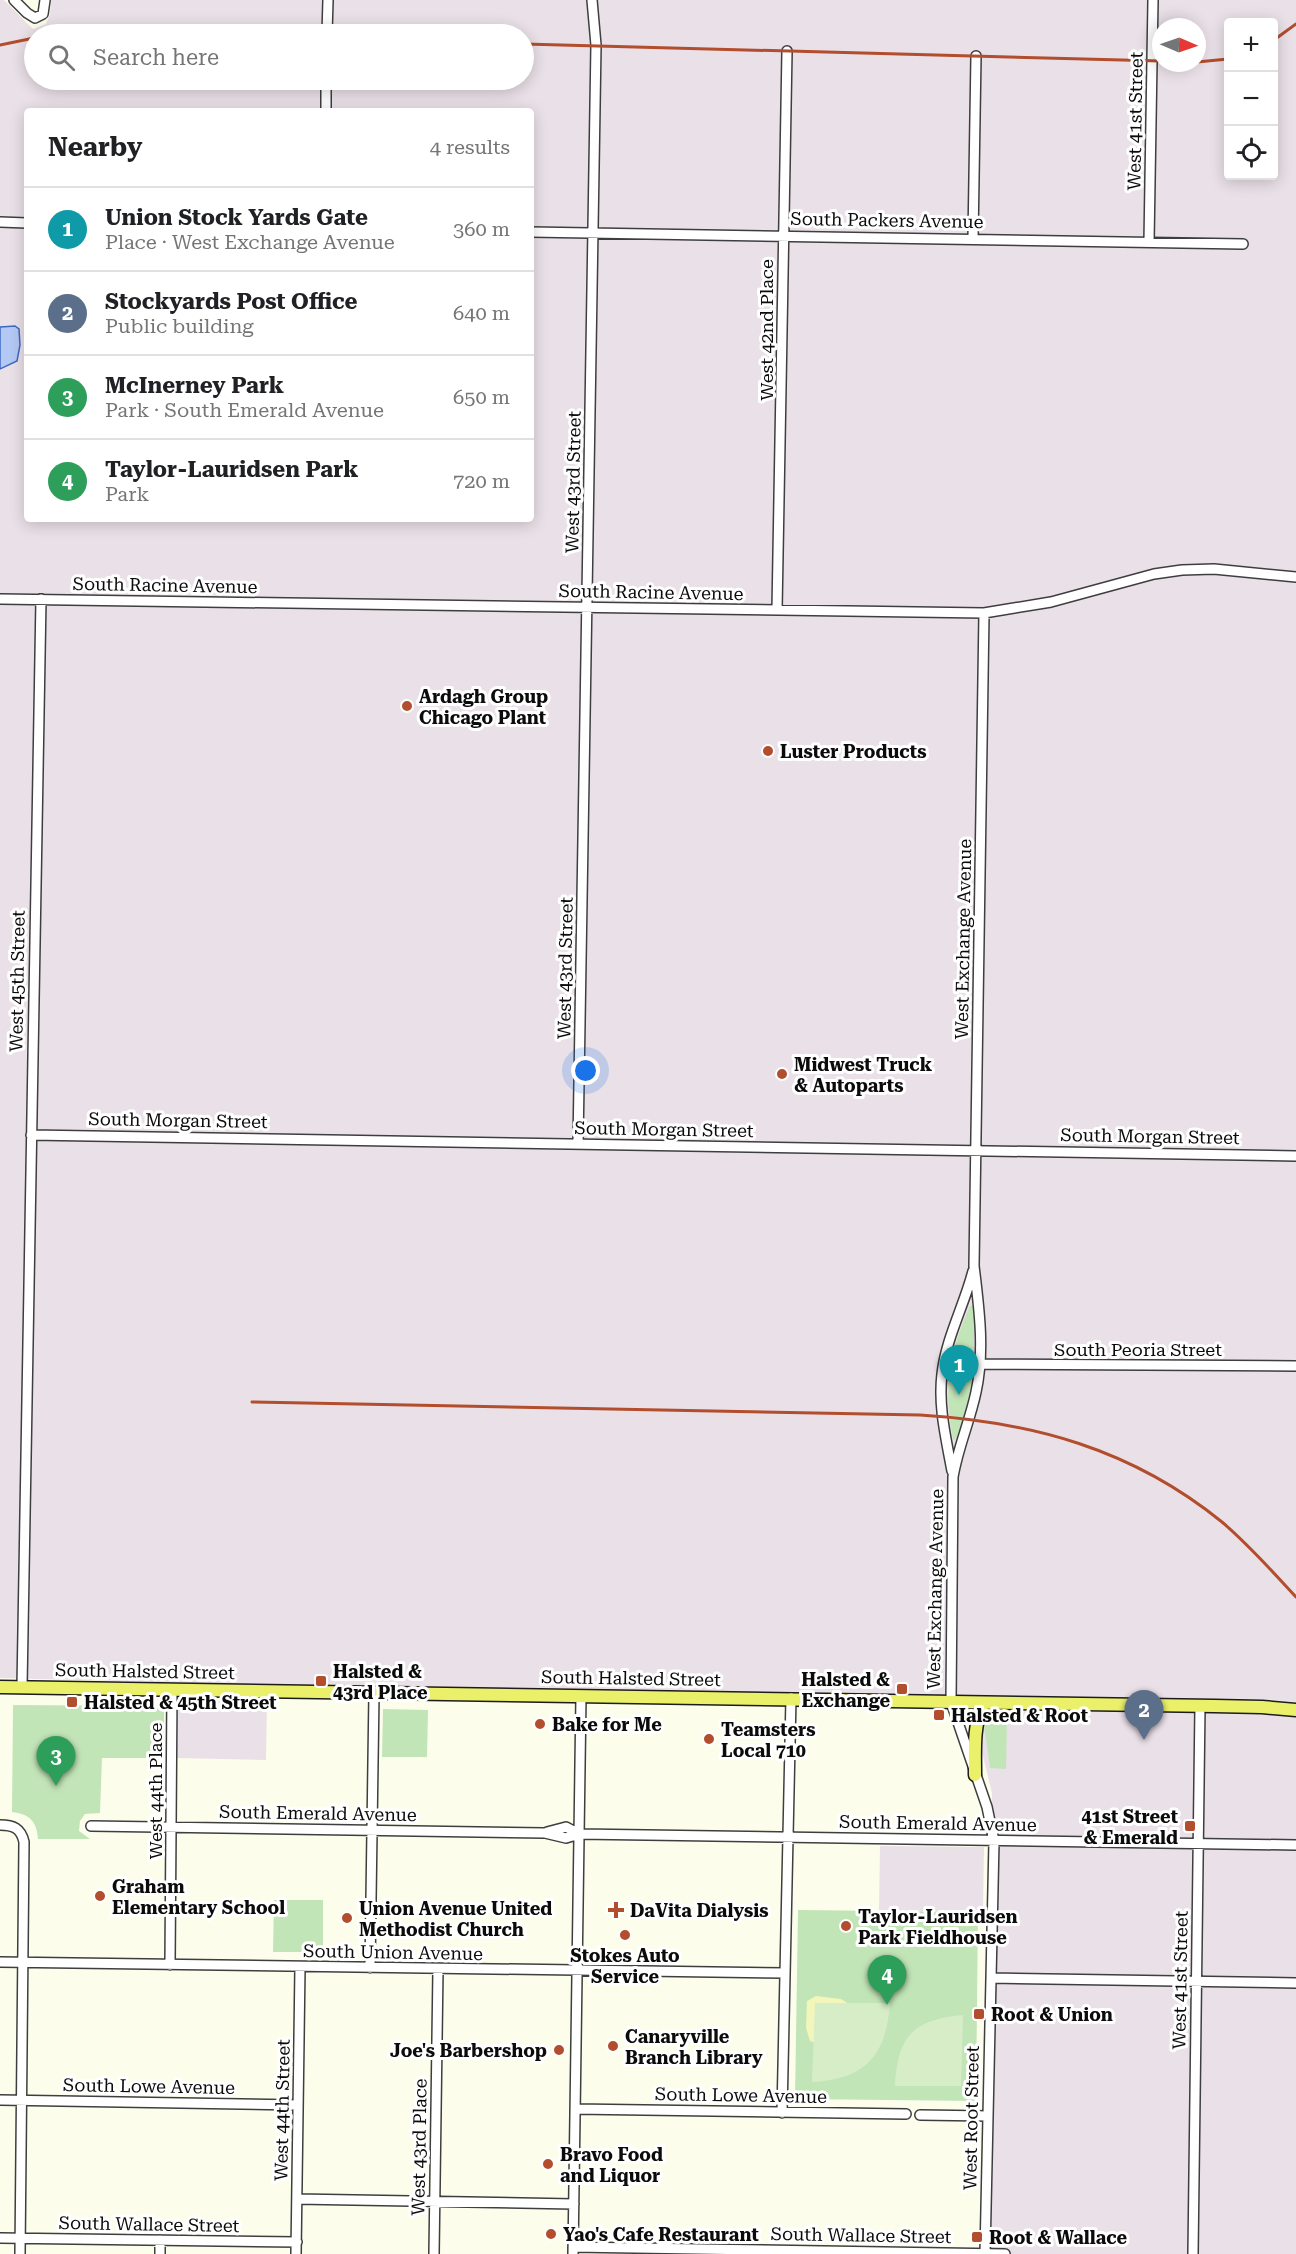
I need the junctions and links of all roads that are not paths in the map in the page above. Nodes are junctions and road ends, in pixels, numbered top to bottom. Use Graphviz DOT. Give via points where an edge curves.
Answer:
graph roads {
  1 [pos="14,0"];
  2 [pos="45,0"];
  3 [pos="328,0"];
  4 [pos="592,0"];
  5 [pos="1153,0"];
  6 [pos="327,24"];
  7 [pos="787,51"];
  8 [pos="976,56"];
  9 [pos="326,90"];
  10 [pos="326,108"];
  11 [pos="0,222"];
  12 [pos="24,223"];
  13 [pos="534,232"];
  14 [pos="592,232"];
  15 [pos="783,235"];
  16 [pos="973,238"];
  17 [pos="1149,242"];
  18 [pos="1243,244"];
  19 [pos="1296,577"];
  20 [pos="0,598"];
  21 [pos="41,599"];
  22 [pos="588,608"];
  23 [pos="777,610"];
  24 [pos="984,613"];
  25 [pos="31,1135"];
  26 [pos="578,1144"];
  27 [pos="976,1149"];
  28 [pos="1296,1156"];
  29 [pos="974,1266"];
  30 [pos="980,1364"];
  31 [pos="1296,1366"];
  32 [pos="953,1477"];
  33 [pos="0,1687"];
  34 [pos="22,1687"];
  35 [pos="172,1689"];
  36 [pos="374,1693"];
  37 [pos="580,1696"];
  38 [pos="790,1698"];
  39 [pos="951,1702"];
  40 [pos="983,1702"];
  41 [pos="1296,1703"];
  42 [pos="1200,1706"];
  43 [pos="1262,1707"];
  44 [pos="1296,1710"];
  45 [pos="975,1775"];
  46 [pos="0,1825"];
  47 [pos="91,1826"];
  48 [pos="171,1827"];
  49 [pos="372,1830"];
  50 [pos="579,1834"];
  51 [pos="788,1837"];
  52 [pos="994,1841"];
  53 [pos="1199,1844"];
  54 [pos="1296,1845"];
  55 [pos="0,1962"];
  56 [pos="23,1962"];
  57 [pos="170,1965"];
  58 [pos="300,1967"];
  59 [pos="370,1968"];
  60 [pos="438,1969"];
  61 [pos="577,1971"];
  62 [pos="785,1973"];
  63 [pos="991,1978"];
  64 [pos="1197,1981"];
  65 [pos="1296,1983"];
  66 [pos="0,2100"];
  67 [pos="22,2100"];
  68 [pos="298,2105"];
  69 [pos="575,2109"];
  70 [pos="782,2113"];
  71 [pos="906,2114"];
  72 [pos="920,2115"];
  73 [pos="988,2116"];
  74 [pos="297,2199"];
  75 [pos="435,2201"];
  76 [pos="574,2204"];
  77 [pos="0,2238"];
  78 [pos="20,2238"];
  79 [pos="160,2240"];
  80 [pos="297,2242"];
  81 [pos="573,2251"];
  82 [pos="709,2252"];
  83 [pos="847,2253"];
  84 [pos="20,2254"];
  85 [pos="160,2254"];
  86 [pos="296,2254"];
  87 [pos="434,2254"];
  88 [pos="985,2254"];
  89 [pos="1005,2254"];
  90 [pos="1193,2254"];
  1 -- 2 [label="street" via="27,14 39,17 45,10"];
  3 -- 6 [label="street"];
  4 -- 14 [label="street, West 43rd Street" via="596,45"];
  5 -- 17 [label="street, West 41st Street"];
  7 -- 15 [label="street, West 42nd Place"];
  8 -- 16 [label="street"];
  9 -- 10 [label="street"];
  11 -- 12 [label="street"];
  13 -- 14 [label="street, South Packers Avenue"];
  14 -- 15 [label="street, South Packers Avenue"];
  14 -- 22 [label="street, West 43rd Street"];
  15 -- 16 [label="street, South Packers Avenue"];
  15 -- 23 [label="street, West 42nd Place"];
  16 -- 17 [label="street, South Packers Avenue"];
  17 -- 18 [label="street, South Packers Avenue"];
  19 -- 24 [label="street, South Racine Avenue" via="1182,570 1051,602"];
  20 -- 21 [label="street, South Racine Avenue"];
  21 -- 22 [label="street, South Racine Avenue"];
  21 -- 25 [label="street, West 45th Street"];
  22 -- 23 [label="street, South Racine Avenue"];
  22 -- 26 [label="street, West 43rd Street"];
  23 -- 24 [label="street, South Racine Avenue"];
  24 -- 27 [label="street, West Exchange Avenue"];
  25 -- 26 [label="street, South Morgan Street"];
  25 -- 34 [label="street, West 45th Street"];
  26 -- 27 [label="street, South Morgan Street"];
  27 -- 28 [label="street, South Morgan Street"];
  27 -- 29 [label="street, West Exchange Avenue"];
  29 -- 30 [label="street, West Exchange Avenue"];
  29 -- 32 [label="street, West Exchange Avenue" via="942,1372 942,1416"];
  30 -- 31 [label="street, South Peoria Street"];
  30 -- 32 [label="street, West Exchange Avenue" via="977,1390"];
  32 -- 39 [label="street, West Exchange Avenue"];
  33 -- 34 [label="main road, South Halsted Street"];
  34 -- 35 [label="main road, South Halsted Street"];
  35 -- 36 [label="main road, South Halsted Street"];
  35 -- 48 [label="street, West 44th Place"];
  36 -- 37 [label="main road, South Halsted Street"];
  36 -- 49 [label="street"];
  37 -- 38 [label="main road, South Halsted Street"];
  37 -- 50 [label="street"];
  38 -- 39 [label="main road, South Halsted Street"];
  38 -- 51 [label="street"];
  39 -- 40 [label="main road, South Halsted Street"];
  39 -- 45 [label="street, West Root Street"];
  40 -- 42 [label="main road, South Halsted Street"];
  40 -- 45 [label="main road" via="975,1735"];
  41 -- 43 [label="main road, South Halsted Street"];
  42 -- 43 [label="main road, South Halsted Street"];
  42 -- 53 [label="street, West 41st Street"];
  43 -- 44 [label="main road, South Halsted Street"];
  45 -- 52 [label="street, West Root Street"];
  46 -- 56 [label="street" via="18,1829 24,1842"];
  47 -- 48 [label="street, South Emerald Avenue"];
  48 -- 49 [label="street, South Emerald Avenue"];
  48 -- 57 [label="street, West 44th Place"];
  49 -- 50 [label="street, South Emerald Avenue" via="545,1833 566,1827"];
  49 -- 59 [label="street"];
  50 -- 51 [label="street, South Emerald Avenue"];
  50 -- 61 [label="street"];
  51 -- 52 [label="street, South Emerald Avenue"];
  51 -- 62 [label="street"];
  52 -- 53 [label="street, South Emerald Avenue"];
  52 -- 63 [label="street, West Root Street"];
  53 -- 54 [label="street, South Emerald Avenue"];
  53 -- 64 [label="street, West 41st Street"];
  55 -- 56 [label="street, South Union Avenue"];
  56 -- 57 [label="street, South Union Avenue"];
  56 -- 67 [label="street"];
  57 -- 58 [label="street, South Union Avenue"];
  58 -- 59 [label="street, South Union Avenue"];
  58 -- 68 [label="street, West 44th Street"];
  59 -- 60 [label="street, South Union Avenue"];
  60 -- 61 [label="street, South Union Avenue"];
  60 -- 75 [label="street, West 43rd Place"];
  61 -- 62 [label="street, South Union Avenue"];
  61 -- 69 [label="street"];
  62 -- 70 [label="street"];
  63 -- 64 [label="street"];
  63 -- 73 [label="street, West Root Street"];
  64 -- 65 [label="street"];
  64 -- 90 [label="street, West 41st Street"];
  66 -- 67 [label="street, South Lowe Avenue"];
  67 -- 68 [label="street, South Lowe Avenue"];
  67 -- 78 [label="street"];
  68 -- 74 [label="street, West 44th Street"];
  69 -- 70 [label="street, South Lowe Avenue"];
  69 -- 76 [label="street"];
  70 -- 71 [label="street, South Lowe Avenue"];
  72 -- 73 [label="street"];
  73 -- 88 [label="street, West Root Street"];
  74 -- 75 [label="street"];
  74 -- 80 [label="street, West 44th Street"];
  75 -- 76 [label="street"];
  75 -- 87 [label="street, West 43rd Place"];
  76 -- 81 [label="street"];
  77 -- 78 [label="street, South Wallace Street"];
  78 -- 79 [label="street, South Wallace Street"];
  78 -- 84 [label="street"];
  79 -- 80 [label="street, South Wallace Street"];
  79 -- 85 [label="street"];
  80 -- 86 [label="street, West 44th Street"];
  81 -- 82 [label="street, South Wallace Street"];
  82 -- 83 [label="street, South Wallace Street"];
  83 -- 88 [label="street, South Wallace Street"];
  88 -- 89 [label="street, South Wallace Street"];
}
